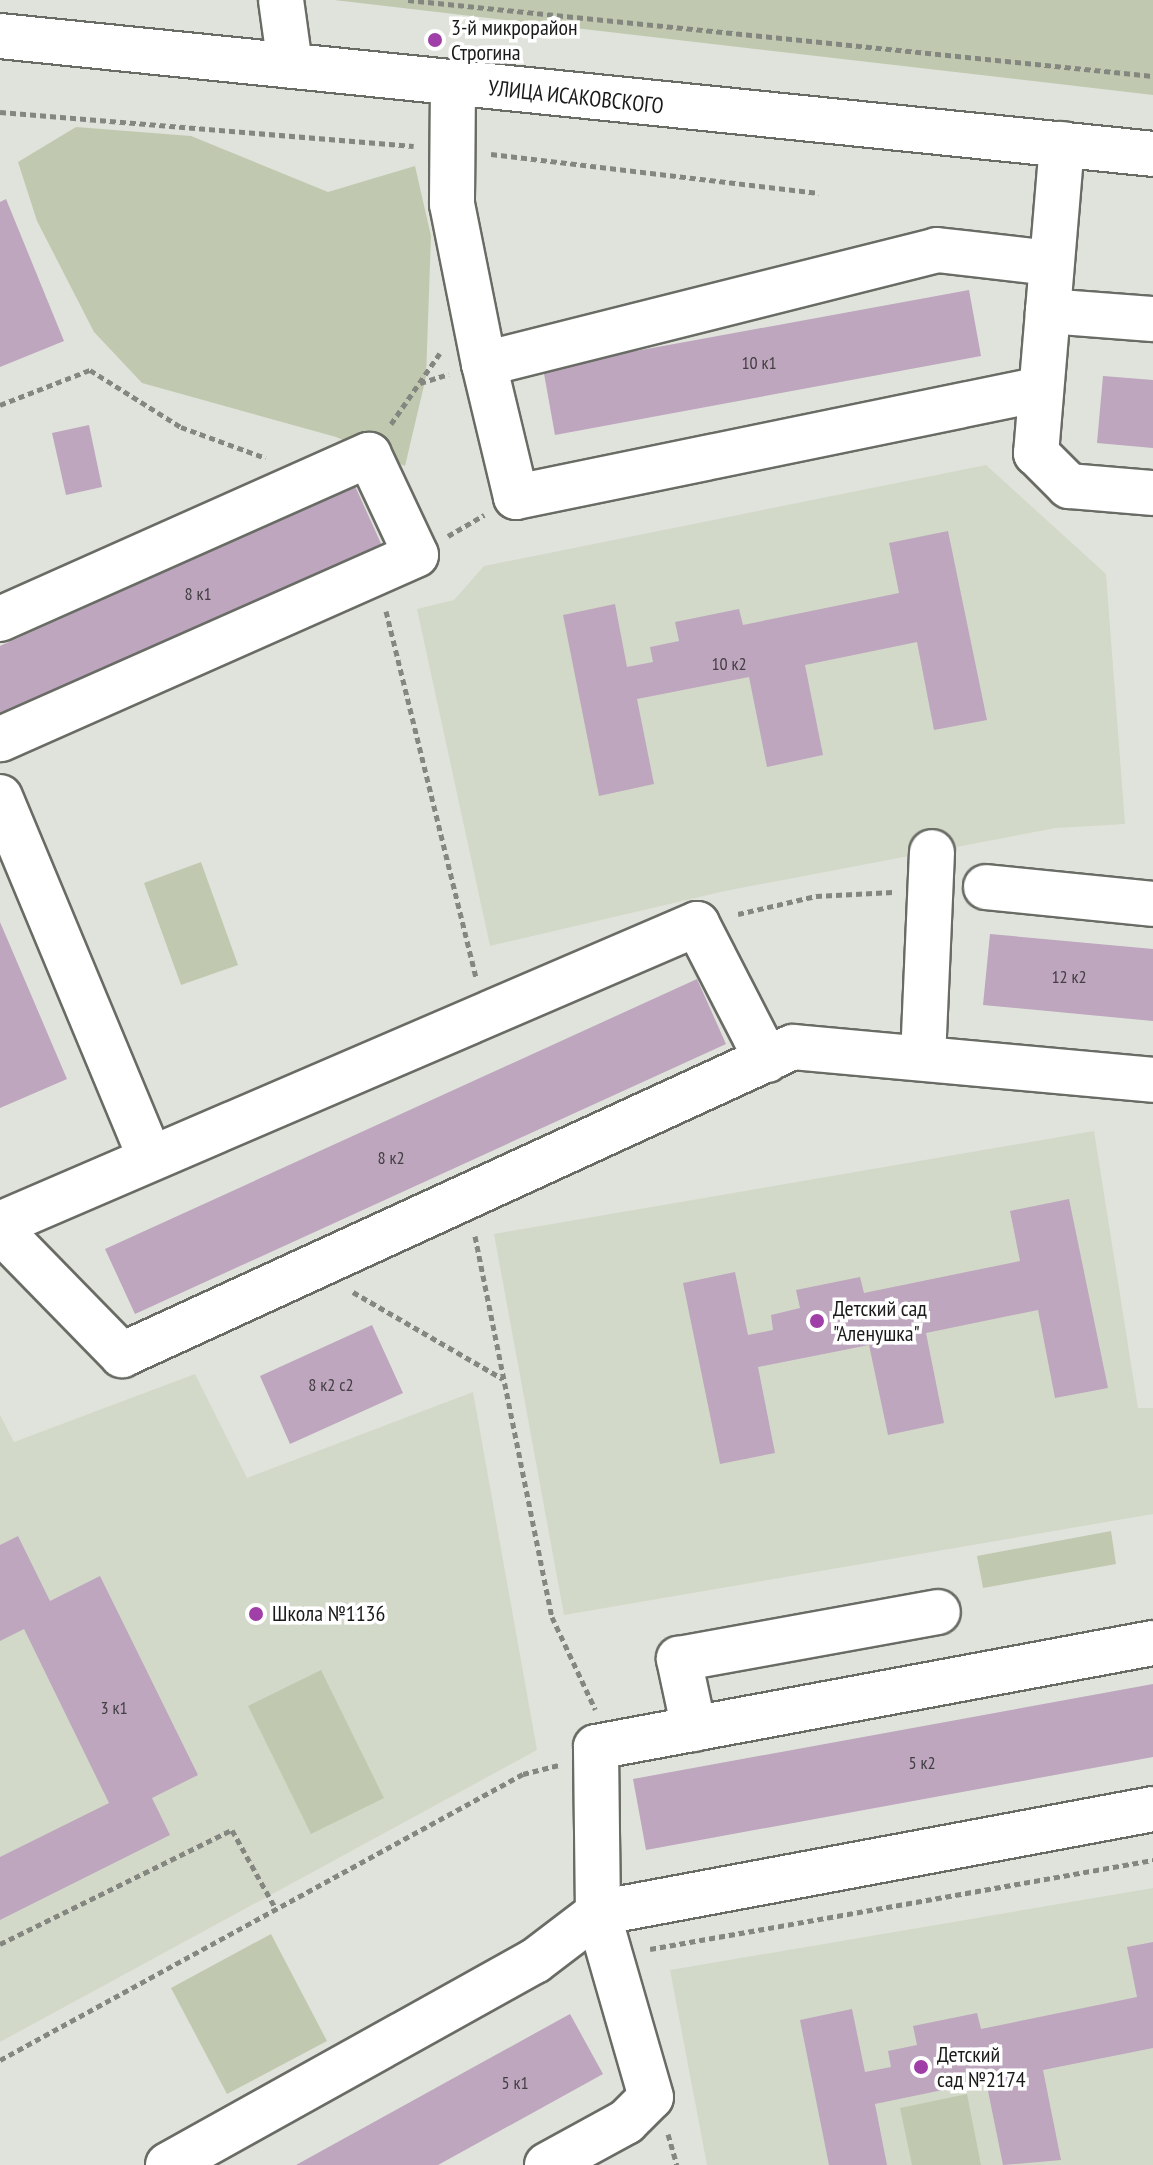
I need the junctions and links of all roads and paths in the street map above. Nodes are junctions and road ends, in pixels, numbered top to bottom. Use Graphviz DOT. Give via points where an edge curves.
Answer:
graph roads {
  1 [pos="281,0"];
  2 [pos="408,0"];
  3 [pos="469,2"];
  4 [pos="0,36"];
  5 [pos="290,65"];
  6 [pos="1153,76"];
  7 [pos="453,85"];
  8 [pos="1062,144"];
  9 [pos="1153,154"];
  10 [pos="1051,263"];
  11 [pos="1048,311"];
  12 [pos="1153,319"];
  13 [pos="484,364"];
  14 [pos="419,383"];
  15 [pos="1041,389"];
  16 [pos="0,405"];
  17 [pos="369,455"];
  18 [pos="320,477"];
  19 [pos="1153,493"];
  20 [pos="516,497"];
  21 [pos="416,555"];
  22 [pos="376,572"];
  23 [pos="5,604"];
  24 [pos="0,739"];
  25 [pos="0,797"];
  26 [pos="931,871"];
  27 [pos="986,887"];
  28 [pos="1153,904"];
  29 [pos="697,924"];
  30 [pos="489,1013"];
  31 [pos="923,1058"];
  32 [pos="767,1060"];
  33 [pos="1153,1080"];
  34 [pos="150,1158"];
  35 [pos="467,1197"];
  36 [pos="0,1227"];
  37 [pos="312,1269"];
  38 [pos="504,1380"];
  39 [pos="938,1612"];
  40 [pos="1153,1643"];
  41 [pos="694,1729"];
  42 [pos="606,1750"];
  43 [pos="1153,1809"];
  44 [pos="1153,1860"];
  45 [pos="276,1909"];
  46 [pos="598,1913"];
  47 [pos="0,1944"];
  48 [pos="611,1954"];
  49 [pos="0,2060"];
  50 [pos="626,2122"];
  51 [pos="168,2165"];
  52 [pos="547,2165"];
  53 [pos="615,2165"];
  1 -- 5 [label="street"];
  2 -- 3 [label="path"];
  3 -- 6 [label="path"];
  4 -- 5 [label="street, УЛИЦА ИСАКОВСКОГО"];
  5 -- 7 [label="street, УЛИЦА ИСАКОВСКОГО"];
  7 -- 8 [label="street, УЛИЦА ИСАКОВСКОГО"];
  7 -- 13 [label="street" via="452,204"];
  8 -- 9 [label="street, УЛИЦА ИСАКОВСКОГО"];
  8 -- 10 [label="street"];
  10 -- 11 [label="street"];
  10 -- 13 [label="street" via="937,250"];
  11 -- 12 [label="street"];
  11 -- 15 [label="street"];
  13 -- 20 [label="street"];
  14 -- 17 [label="path"];
  15 -- 19 [label="street" via="1036,453 1069,486"];
  15 -- 20 [label="street"];
  16 -- 18 [label="path" via="90,370 181,427"];
  17 -- 18 [label="street"];
  17 -- 21 [label="street"];
  18 -- 23 [label="street"];
  20 -- 21 [label="path"];
  21 -- 22 [label="street"];
  22 -- 24 [label="street"];
  22 -- 30 [label="path" via="465,949"];
  25 -- 34 [label="street"];
  26 -- 29 [label="path"];
  26 -- 31 [label="street"];
  27 -- 28 [label="street"];
  29 -- 30 [label="street"];
  29 -- 32 [label="street"];
  30 -- 34 [label="street"];
  31 -- 32 [label="street" via="793,1047"];
  31 -- 33 [label="street"];
  32 -- 35 [label="street"];
  34 -- 36 [label="street"];
  35 -- 37 [label="street"];
  35 -- 38 [label="path"];
  36 -- 37 [label="street" via="122,1355"];
  37 -- 38 [label="path"];
  38 -- 42 [label="path" via="552,1617"];
  39 -- 41 [label="street" via="679,1659"];
  40 -- 41 [label="street"];
  41 -- 42 [label="street"];
  42 -- 45 [label="path" via="523,1774"];
  42 -- 46 [label="street"];
  43 -- 46 [label="street"];
  44 -- 48 [label="path" via="763,1933"];
  45 -- 47 [label="path" via="232,1830"];
  45 -- 49 [label="path"];
  46 -- 48 [label="street"];
  46 -- 51 [label="street" via="535,1961"];
  48 -- 50 [label="street" via="651,2097"];
  50 -- 52 [label="street"];
  50 -- 53 [label="street"];
}
